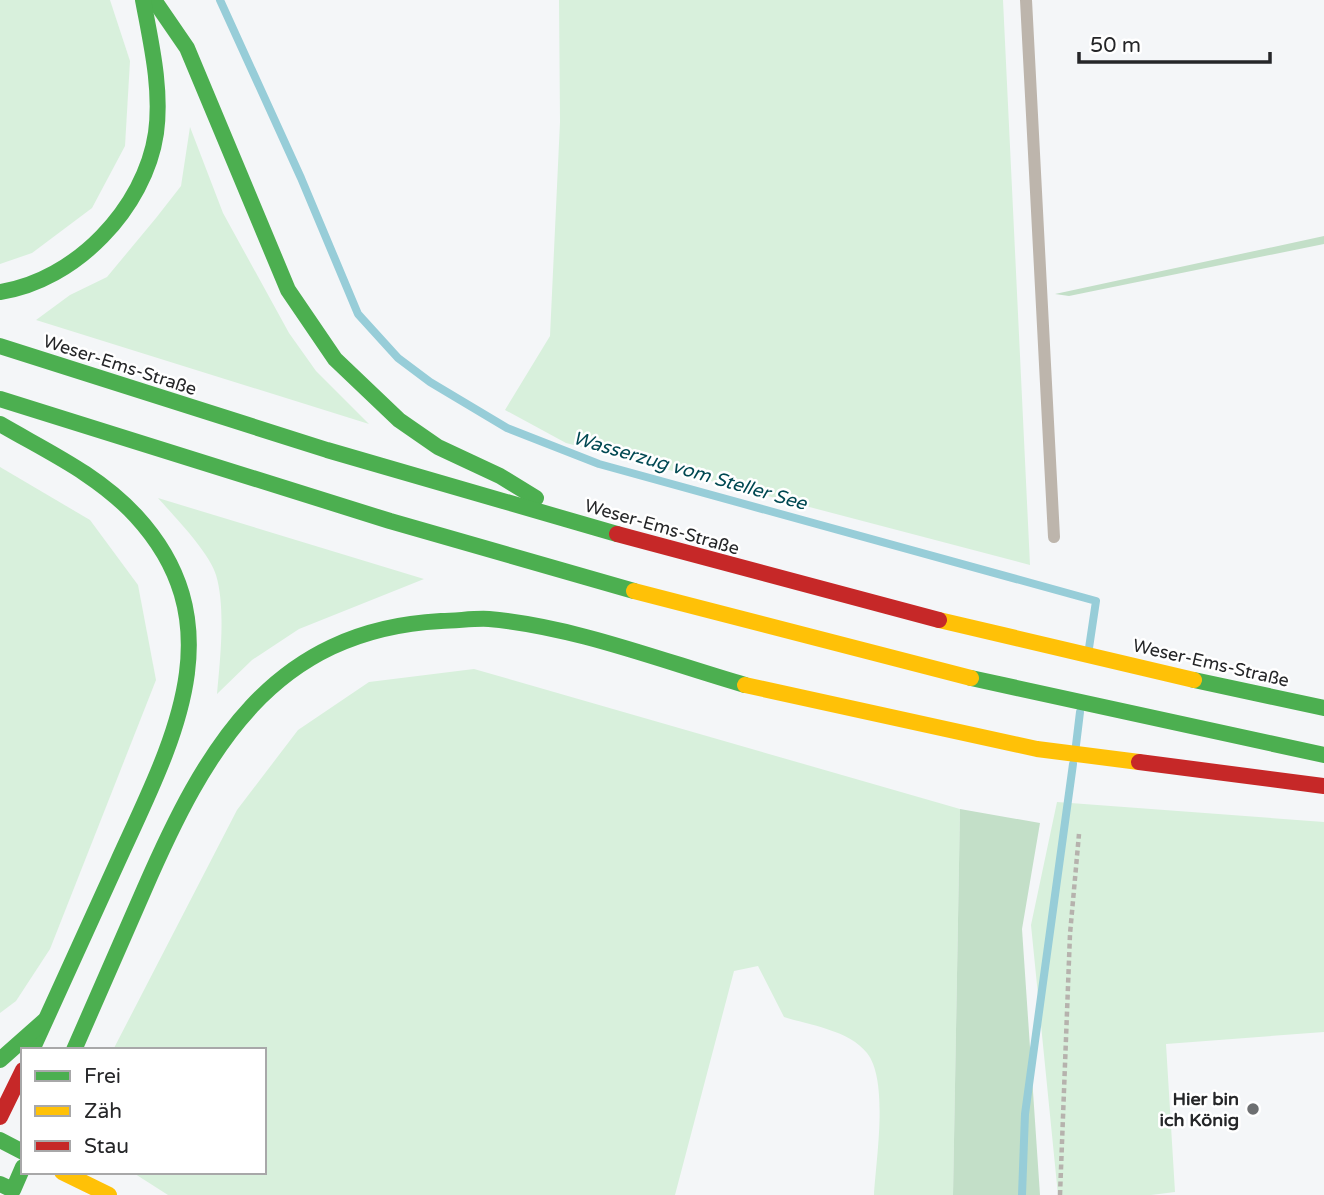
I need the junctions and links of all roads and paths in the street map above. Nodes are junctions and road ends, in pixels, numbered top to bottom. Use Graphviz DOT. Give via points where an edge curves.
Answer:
graph roads {
  1 [pos="143,0"];
  2 [pos="154,0"];
  3 [pos="1026,0"];
  4 [pos="0,292"];
  5 [pos="0,346"];
  6 [pos="0,399"];
  7 [pos="0,424"];
  8 [pos="579,524"];
  9 [pos="1054,537"];
  10 [pos="1324,708"];
  11 [pos="1324,755"];
  12 [pos="1324,786"];
  13 [pos="1079,834"];
  14 [pos="46,1020"];
  15 [pos="33,1048"];
  16 [pos="75,1048"];
  17 [pos="0,1060"];
  18 [pos="21,1074"];
  19 [pos="0,1118"];
  20 [pos="0,1140"];
  21 [pos="21,1151"];
  22 [pos="21,1171"];
  23 [pos="66,1174"];
  24 [pos="12,1191"];
  25 [pos="109,1195"];
  26 [pos="1060,1195"];
  1 -- 4 [label="main road" via="159,79 152,161 130,202 75,260 45,279"];
  2 -- 8 [label="main road" via="187,48 288,290 335,359 399,420 438,447 500,476"];
  3 -- 9 [label="lane"];
  5 -- 8 [label="main road, Weser-Ems-Straße" via="282,438"];
  6 -- 11 [label="main road" via="643,592 1046,696"];
  7 -- 14 [label="main road" via="72,464 132,510 156,541 181,591 190,653 171,744"];
  8 -- 10 [label="main road, Weser-Ems-Straße" via="778,580"];
  12 -- 16 [label="main road" via="1037,749 758,689 578,636 488,619 409,623 362,635 320,653 281,678 232,728 194,783 169,833"];
  13 -- 26 [label="path" via="1070,934"];
  14 -- 15 [label="main road"];
  14 -- 17 [label="main road" via="28,1030 15,1050"];
  18 -- 19 [label="main road"];
  20 -- 21 [label="main road"];
  22 -- 24 [label="main road"];
  23 -- 25 [label="main road"];
}
